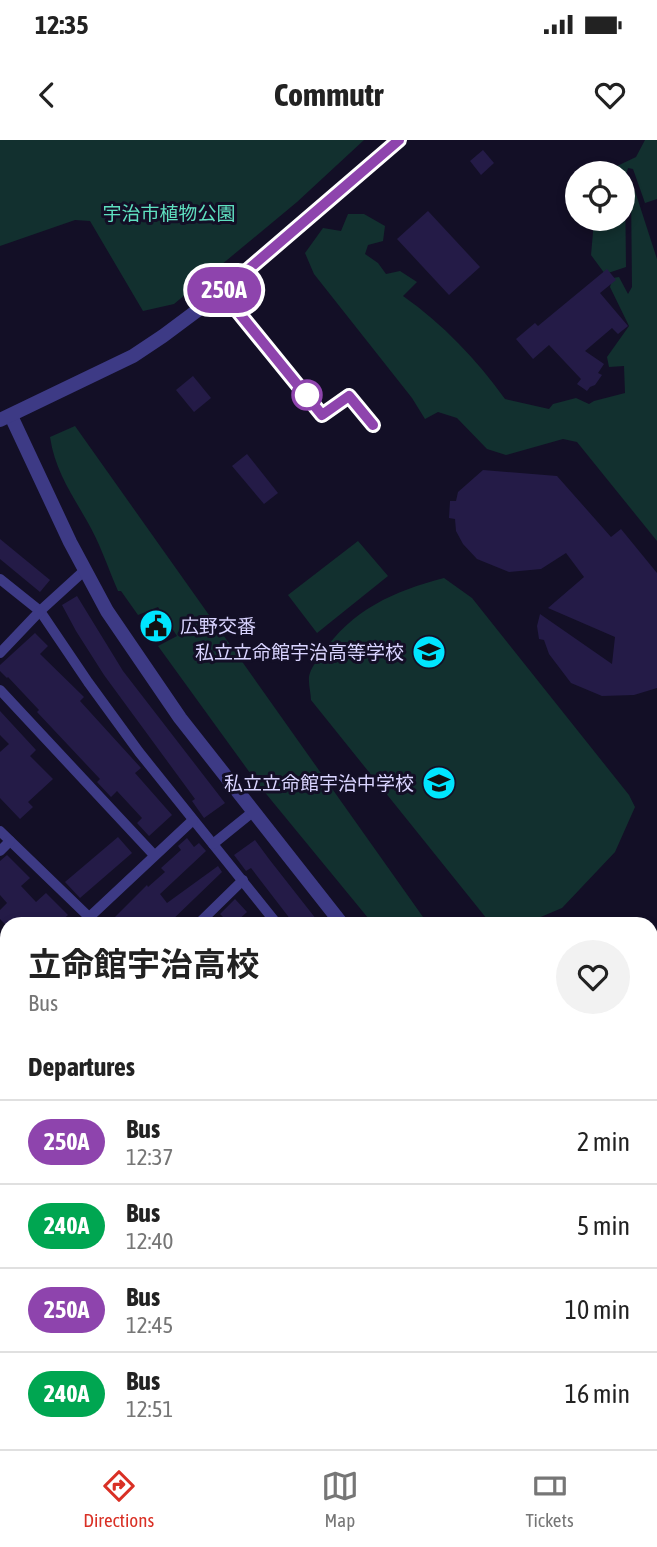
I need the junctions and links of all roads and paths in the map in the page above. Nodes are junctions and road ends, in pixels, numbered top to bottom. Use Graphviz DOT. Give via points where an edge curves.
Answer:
graph roads {
  1 [pos="399,140"];
  2 [pos="5,418"];
  3 [pos="85,570"];
  4 [pos="0,579"];
  5 [pos="40,611"];
  6 [pos="0,653"];
  7 [pos="0,690"];
  8 [pos="254,811"];
  9 [pos="193,820"];
  10 [pos="0,831"];
  11 [pos="10,841"];
  12 [pos="214,844"];
  13 [pos="0,851"];
  14 [pos="154,855"];
  15 [pos="243,880"];
  16 [pos="81,917"];
  17 [pos="89,917"];
  18 [pos="205,917"];
  19 [pos="272,917"];
  20 [pos="336,917"];
  1 -- 2 [label="street" via="222,292 163,336 133,356"];
  2 -- 3 [label="street"];
  3 -- 5 [label="street"];
  3 -- 8 [label="street" via="107,611 180,718"];
  4 -- 5 [label="street"];
  5 -- 6 [label="street"];
  5 -- 9 [label="street"];
  7 -- 14 [label="street"];
  8 -- 12 [label="street"];
  8 -- 20 [label="street"];
  9 -- 12 [label="street"];
  9 -- 14 [label="street"];
  10 -- 11 [label="street"];
  11 -- 13 [label="street"];
  11 -- 16 [label="street"];
  12 -- 15 [label="street"];
  14 -- 17 [label="street"];
  15 -- 18 [label="street"];
  15 -- 19 [label="street"];
}
